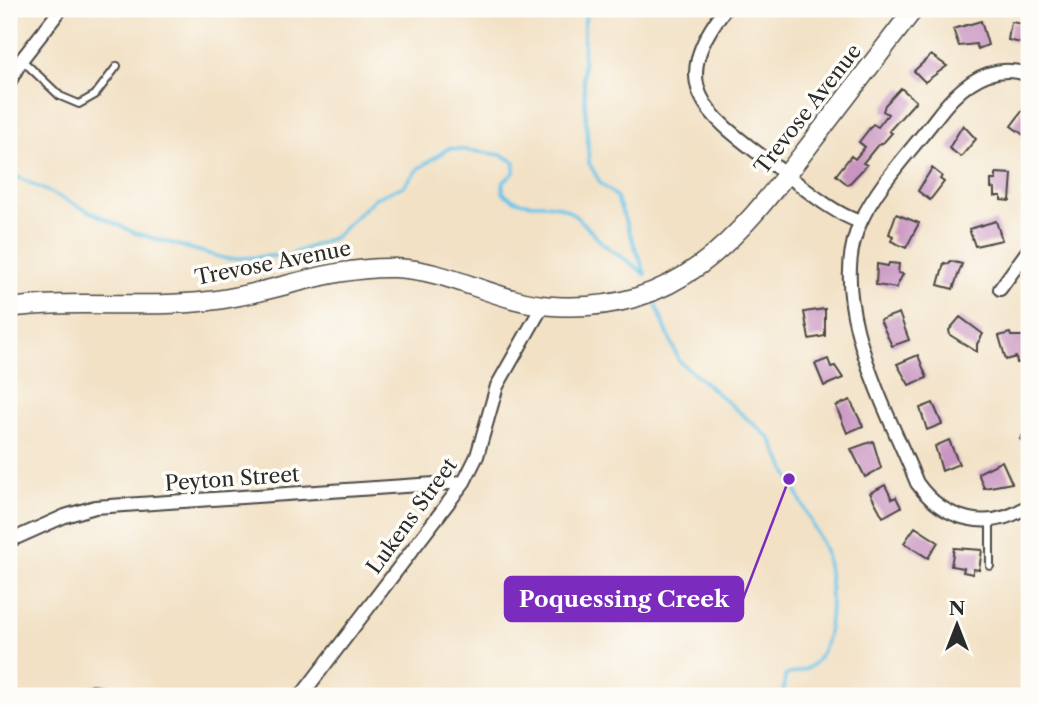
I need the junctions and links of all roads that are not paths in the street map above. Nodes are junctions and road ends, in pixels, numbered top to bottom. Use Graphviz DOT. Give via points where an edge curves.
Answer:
graph roads {
  1 [pos="61,9"];
  2 [pos="724,9"];
  3 [pos="914,9"];
  4 [pos="15,64"];
  5 [pos="117,66"];
  6 [pos="1029,75"];
  7 [pos="9,83"];
  8 [pos="786,174"];
  9 [pos="860,222"];
  10 [pos="1029,248"];
  11 [pos="1000,289"];
  12 [pos="543,305"];
  13 [pos="9,308"];
  14 [pos="464,482"];
  15 [pos="1029,505"];
  16 [pos="990,521"];
  17 [pos="9,541"];
  18 [pos="990,566"];
  19 [pos="78,696"];
  20 [pos="118,696"];
  21 [pos="300,696"];
  1 -- 4 [label="street"];
  2 -- 8 [label="street" via="707,32 697,57 700,94 724,128"];
  3 -- 8 [label="street, Trevose Avenue"];
  4 -- 5 [label="lane" via="79,104 95,95"];
  4 -- 7 [label="street"];
  6 -- 9 [label="street" via="996,72 965,85 880,189"];
  8 -- 9 [label="street" via="830,209"];
  8 -- 12 [label="street, Trevose Avenue" via="722,250 694,271 661,288 608,303"];
  9 -- 16 [label="street" via="850,261 854,324 917,483 946,513"];
  10 -- 11 [label="street"];
  12 -- 13 [label="street, Trevose Avenue" via="513,300 444,275 376,268 329,273 211,301"];
  12 -- 14 [label="street, Lukens Street" via="497,386 477,456"];
  14 -- 17 [label="street, Peyton Street" via="95,508"];
  14 -- 21 [label="street, Lukens Street"];
  15 -- 16 [label="street"];
  16 -- 18 [label="lane"];
  19 -- 20 [label="street" via="92,692"];
}
